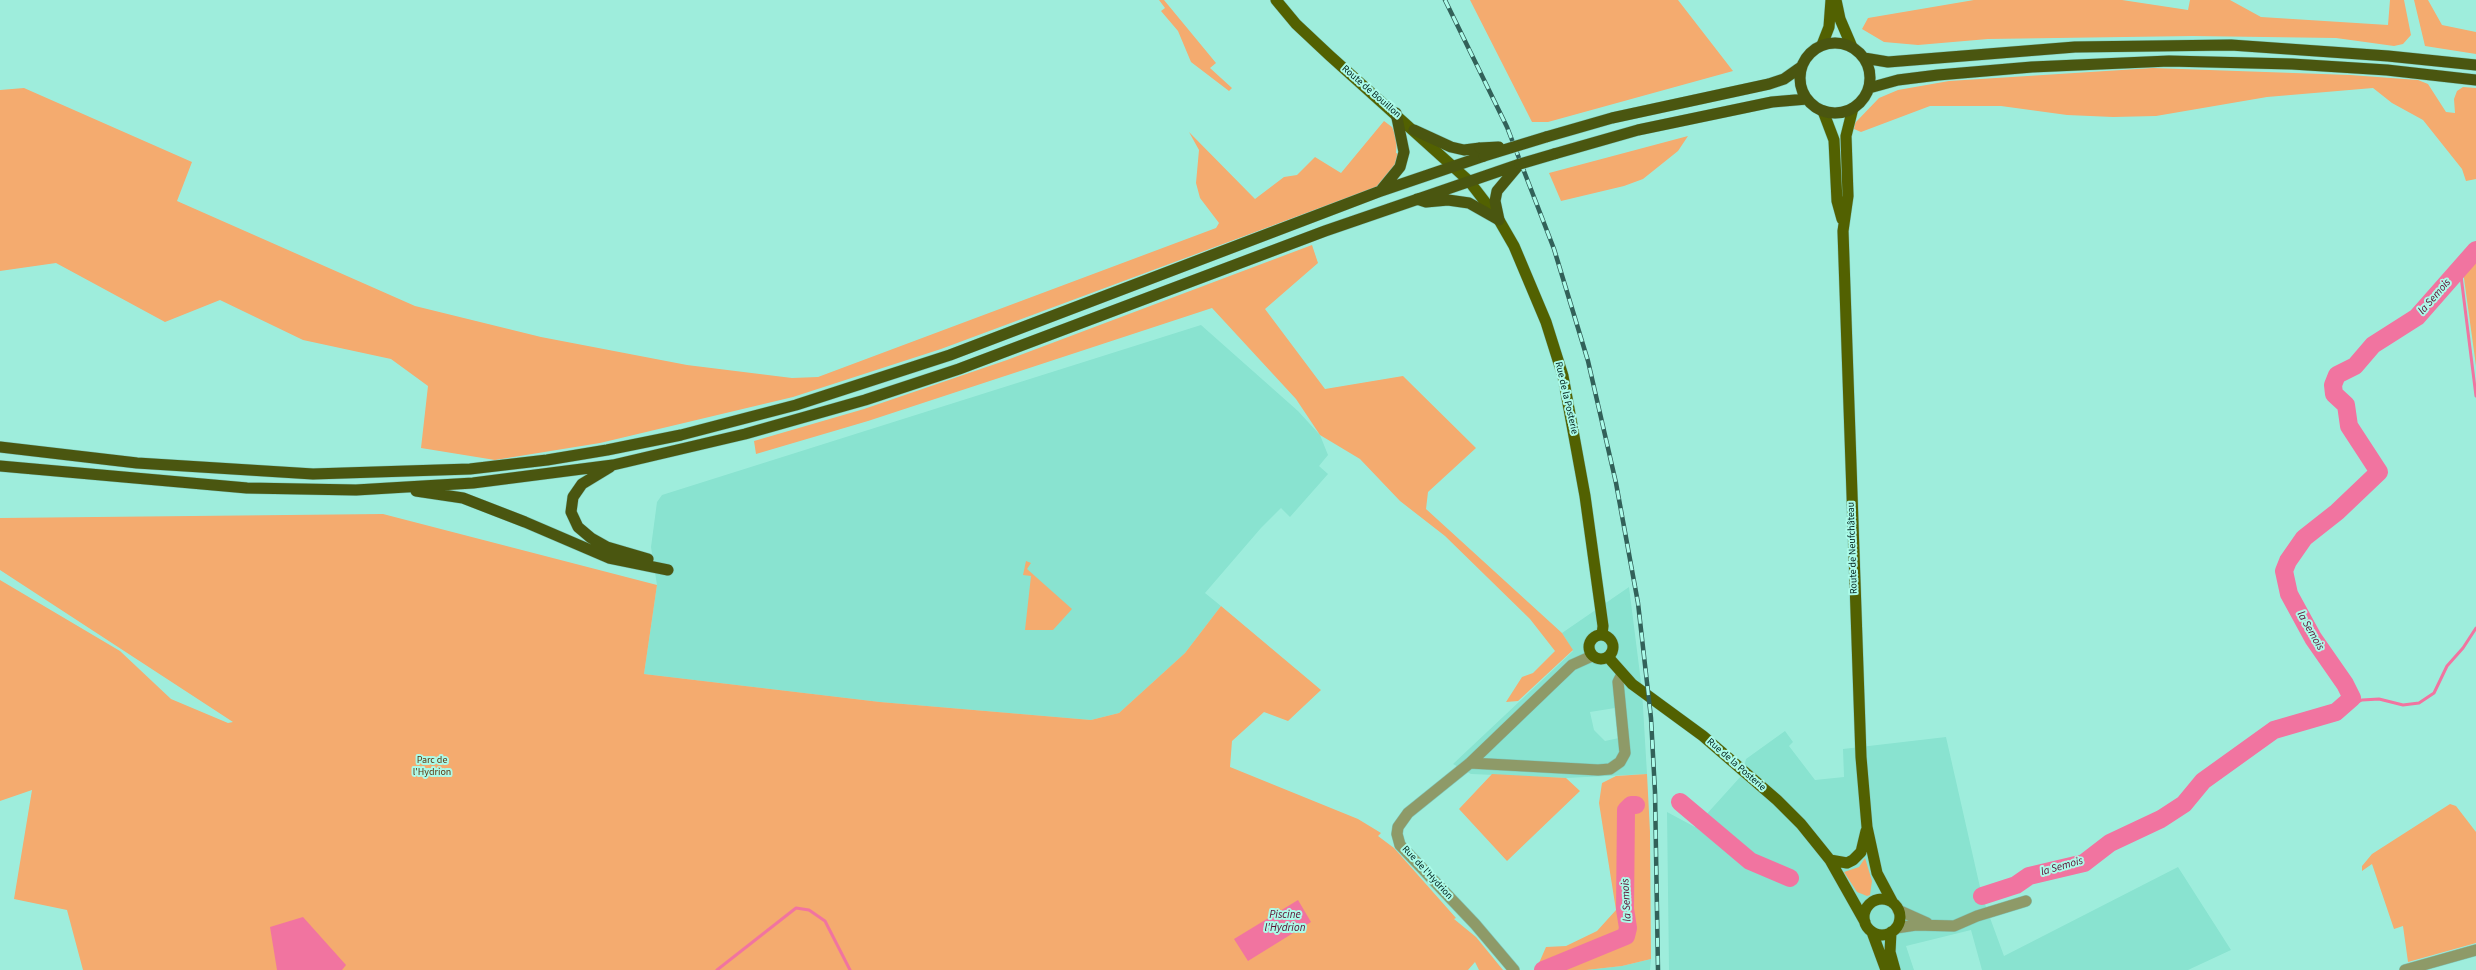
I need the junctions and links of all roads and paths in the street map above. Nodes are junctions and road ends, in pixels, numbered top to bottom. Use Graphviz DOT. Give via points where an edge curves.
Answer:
graph roads {
  1 [pos="1276,0"];
  2 [pos="1831,0"];
  3 [pos="1836,0"];
  4 [pos="1822,45"];
  5 [pos="1852,47"];
  6 [pos="1864,58"];
  7 [pos="2476,65"];
  8 [pos="1801,67"];
  9 [pos="2476,80"];
  10 [pos="1869,88"];
  11 [pos="1807,99"];
  12 [pos="1853,108"];
  13 [pos="1823,111"];
  14 [pos="1396,113"];
  15 [pos="1414,130"];
  16 [pos="1482,152"];
  17 [pos="1520,164"];
  18 [pos="1454,166"];
  19 [pos="1469,181"];
  20 [pos="1378,192"];
  21 [pos="1416,199"];
  22 [pos="1499,220"];
  23 [pos="1843,222"];
  24 [pos="0,447"];
  25 [pos="613,465"];
  26 [pos="0,466"];
  27 [pos="406,489"];
  28 [pos="1602,635"];
  29 [pos="1592,656"];
  30 [pos="1608,657"];
  31 [pos="1622,674"];
  32 [pos="1470,763"];
  33 [pos="1867,828"];
  34 [pos="1830,860"];
  35 [pos="1877,873"];
  36 [pos="1847,888"];
  37 [pos="2026,901"];
  38 [pos="1872,902"];
  39 [pos="1895,907"];
  40 [pos="1865,922"];
  41 [pos="1937,926"];
  42 [pos="1893,930"];
  43 [pos="1872,932"];
  44 [pos="2476,950"];
  45 [pos="1514,970"];
  46 [pos="1886,970"];
  47 [pos="1895,970"];
  48 [pos="2405,970"];
  1 -- 14 [label="main road, Route de Bouillon" via="1296,24"];
  2 -- 4 [label="main road" via="1829,27"];
  3 -- 5 [label="main road" via="1840,19"];
  4 -- 5 [label="highway" via="1837,42"];
  4 -- 8 [label="highway" via="1813,50"];
  5 -- 6 [label="highway"];
  6 -- 7 [label="highway" via="1888,62 2075,47 2231,45"];
  6 -- 10 [label="highway" via="1870,72"];
  8 -- 11 [label="highway" via="1801,84"];
  8 -- 16 [label="highway, bridge" via="1784,79 1769,84 1612,118 1518,145"];
  9 -- 10 [label="highway" via="2292,64 2169,61 2032,67 1938,75 1898,80"];
  10 -- 12 [label="highway" via="1863,99"];
  11 -- 13 [label="highway"];
  11 -- 17 [label="highway, bridge" via="1772,102 1653,127"];
  12 -- 13 [label="highway" via="1838,112"];
  12 -- 23 [label="main road, Route de Neufchâteau" via="1846,136 1848,196"];
  13 -- 23 [label="main road, Route de Neufchâteau" via="1834,140 1837,201"];
  14 -- 15 [label="main road, Route de Bouillon"];
  14 -- 20 [label="highway" via="1404,152 1400,167 1389,183"];
  15 -- 16 [label="highway" via="1452,147"];
  15 -- 18 [label="main road, Route de Bouillon"];
  16 -- 18 [label="highway"];
  17 -- 19 [label="highway"];
  17 -- 22 [label="highway" via="1499,186 1495,201"];
  18 -- 19 [label="main road, Route de Bouillon"];
  18 -- 20 [label="highway"];
  19 -- 21 [label="highway"];
  19 -- 22 [label="main road, Rue de la Posterie"];
  20 -- 24 [label="highway" via="950,355 796,405 680,435 607,450 470,469 313,474 137,463"];
  21 -- 22 [label="highway" via="1426,202 1448,200 1469,203"];
  21 -- 25 [label="highway" via="952,372 745,434"];
  22 -- 28 [label="main road, Rue de la Posterie" via="1526,268 1563,376 1579,460 1603,626"];
  23 -- 33 [label="main road, Route de Neufchâteau" via="1854,614"];
  25 -- 27 [label="highway" via="536,476"];
  25 -- 27 [label="highway" via="582,484 573,497 571,512 578,527 607,548 647,558 668,570 609,558 462,498 436,496"];
  26 -- 27 [label="highway" via="247,488"];
  28 -- 29 [label="main road" via="1597,635 1590,642 1588,648"];
  28 -- 30 [label="main road" via="1608,637 1613,644 1613,652"];
  29 -- 30 [label="main road" via="1599,660"];
  29 -- 32 [label="street, Rue de l'Hydrion" via="1572,665"];
  30 -- 31 [label="main road, Rue de la Posterie"];
  31 -- 32 [label="street" via="1618,682 1625,753 1620,762 1610,769"];
  31 -- 34 [label="main road, Rue de la Posterie" via="1703,736 1777,800"];
  32 -- 45 [label="street, Rue de l'Hydrion" via="1408,813 1398,827 1397,834 1400,846 1406,853 1475,924"];
  33 -- 34 [label="main road" via="1858,857 1847,863"];
  33 -- 35 [label="main road, Route de Neufchâteau"];
  34 -- 36 [label="main road, Rue de la Posterie"];
  35 -- 38 [label="main road, Route de Neufchâteau"];
  35 -- 39 [label="main road, Route de Neufchâteau"];
  36 -- 38 [label="main road, Rue de la Posterie"];
  36 -- 40 [label="main road, Rue de la Posterie"];
  37 -- 41 [label="street" via="1954,926"];
  38 -- 39 [label="main road" via="1885,900"];
  38 -- 40 [label="main road" via="1865,910"];
  39 -- 41 [label="street"];
  39 -- 42 [label="main road" via="1900,916"];
  40 -- 43 [label="main road"];
  41 -- 42 [label="street" via="1916,925"];
  42 -- 43 [label="main road" via="1885,935"];
  42 -- 47 [label="main road" via="1890,952"];
  43 -- 46 [label="main road"];
  44 -- 48 [label="street"];
}
